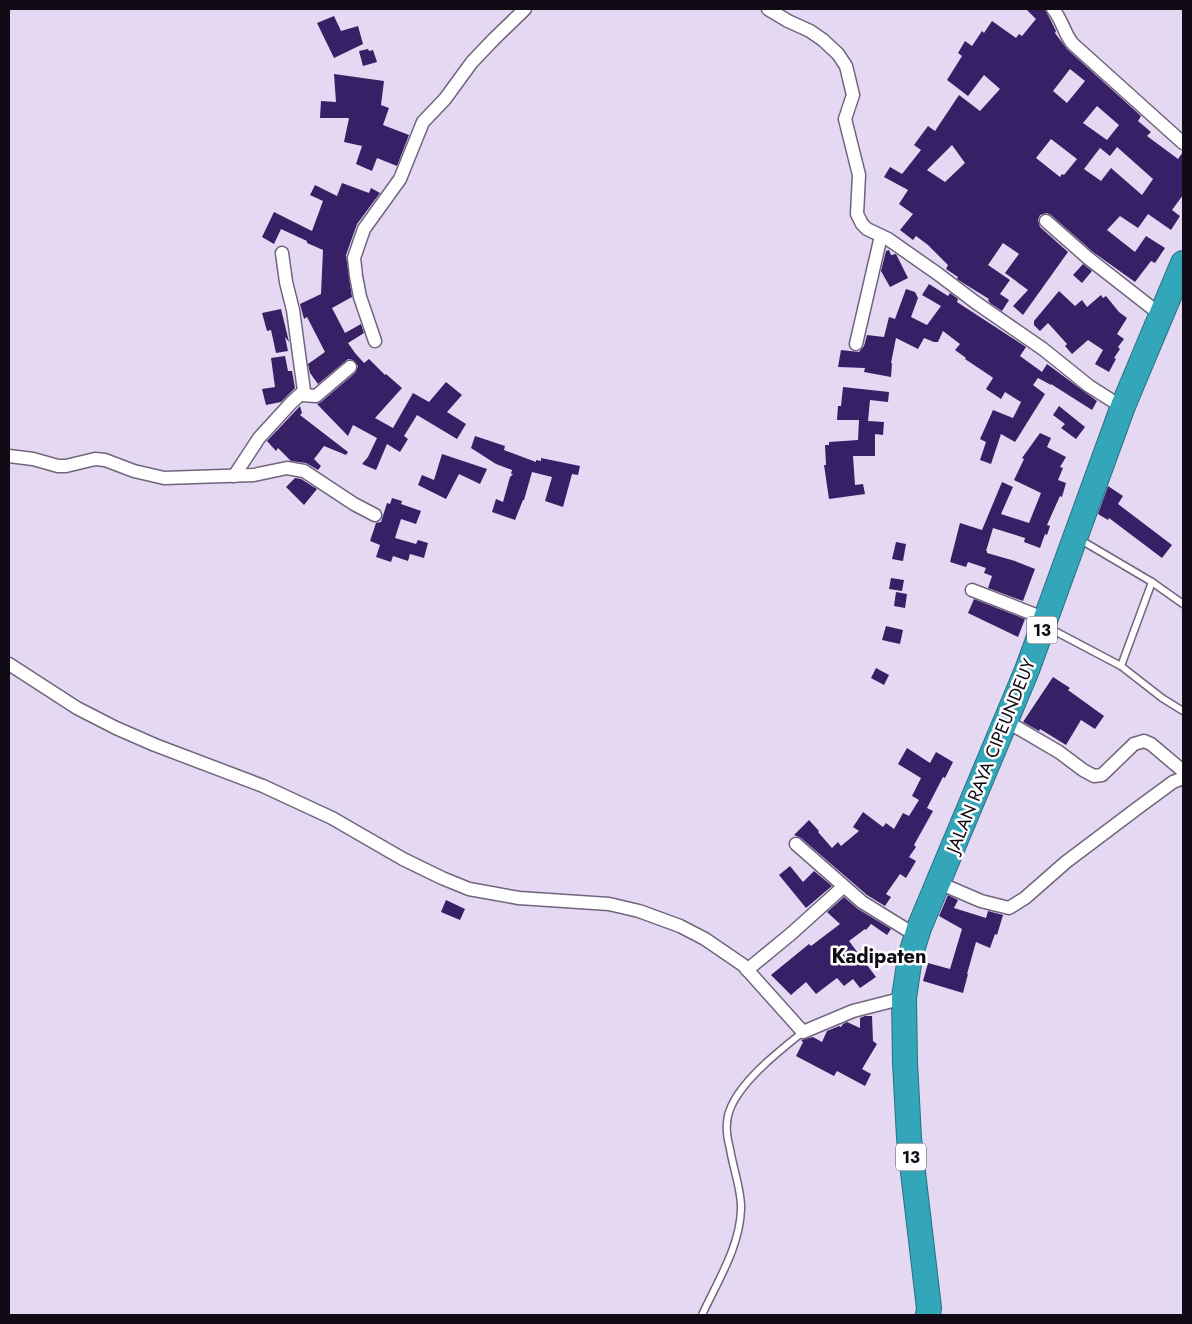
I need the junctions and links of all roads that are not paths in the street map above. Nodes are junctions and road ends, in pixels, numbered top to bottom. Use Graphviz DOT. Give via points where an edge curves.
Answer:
graph roads {
  1 [pos="526,9"];
  2 [pos="768,9"];
  3 [pos="1053,9"];
  4 [pos="1183,143"];
  5 [pos="1046,221"];
  6 [pos="880,236"];
  7 [pos="282,253"];
  8 [pos="1183,263"];
  9 [pos="1161,315"];
  10 [pos="375,341"];
  11 [pos="856,344"];
  12 [pos="350,367"];
  13 [pos="302,394"];
  14 [pos="1122,407"];
  15 [pos="9,456"];
  16 [pos="234,476"];
  17 [pos="375,515"];
  18 [pos="1075,537"];
  19 [pos="1152,582"];
  20 [pos="972,590"];
  21 [pos="1183,604"];
  22 [pos="1045,622"];
  23 [pos="9,664"];
  24 [pos="1121,666"];
  25 [pos="1183,711"];
  26 [pos="1006,721"];
  27 [pos="1183,771"];
  28 [pos="1183,778"];
  29 [pos="796,844"];
  30 [pos="939,883"];
  31 [pos="843,887"];
  32 [pos="917,936"];
  33 [pos="747,970"];
  34 [pos="904,998"];
  35 [pos="803,1032"];
  36 [pos="702,1315"];
  37 [pos="928,1315"];
  1 -- 10 [label="street" via="478,56 423,122 400,179 364,229 354,258 360,298"];
  2 -- 6 [label="street" via="810,30 838,54 846,66 853,95 845,119 858,175 857,214 867,229"];
  3 -- 4 [label="street" via="1073,44"];
  5 -- 9 [label="street"];
  6 -- 11 [label="street"];
  6 -- 14 [label="street"];
  7 -- 13 [label="street" via="304,386"];
  8 -- 9 [label="highway, JALAN RAYA CIPEUNDEUY / 13"];
  9 -- 14 [label="highway, JALAN RAYA CIPEUNDEUY / 13"];
  12 -- 13 [label="street" via="316,396"];
  13 -- 16 [label="street" via="259,438"];
  14 -- 18 [label="highway, JALAN RAYA CIPEUNDEUY / 13"];
  15 -- 16 [label="street" via="58,466 105,460 164,478"];
  16 -- 17 [label="street" via="296,469"];
  18 -- 19 [label="lane"];
  18 -- 22 [label="highway, JALAN RAYA CIPEUNDEUY / 13"];
  19 -- 21 [label="lane"];
  19 -- 24 [label="lane"];
  20 -- 22 [label="street"];
  22 -- 24 [label="lane"];
  22 -- 26 [label="highway, JALAN RAYA CIPEUNDEUY / 13"];
  23 -- 33 [label="street" via="108,724 263,786 332,818 442,878 496,895 608,904 639,911 705,939"];
  24 -- 25 [label="lane"];
  26 -- 27 [label="street" via="1094,776 1102,775 1134,744 1144,741"];
  26 -- 30 [label="highway, JALAN RAYA CIPEUNDEUY / 13"];
  28 -- 30 [label="street" via="1132,812 1009,908 980,901"];
  29 -- 31 [label="street"];
  30 -- 32 [label="highway, JALAN RAYA CIPEUNDEUY / 13"];
  31 -- 32 [label="street" via="876,912"];
  31 -- 33 [label="street"];
  32 -- 34 [label="highway, JALAN RAYA CIPEUNDEUY / 13" via="910,957"];
  33 -- 35 [label="street"];
  34 -- 35 [label="street" via="853,1010"];
  34 -- 37 [label="highway, 13" via="909,1138"];
  35 -- 36 [label="lane" via="766,1061 731,1105 727,1122 740,1198 740,1220 732,1251"];
}
